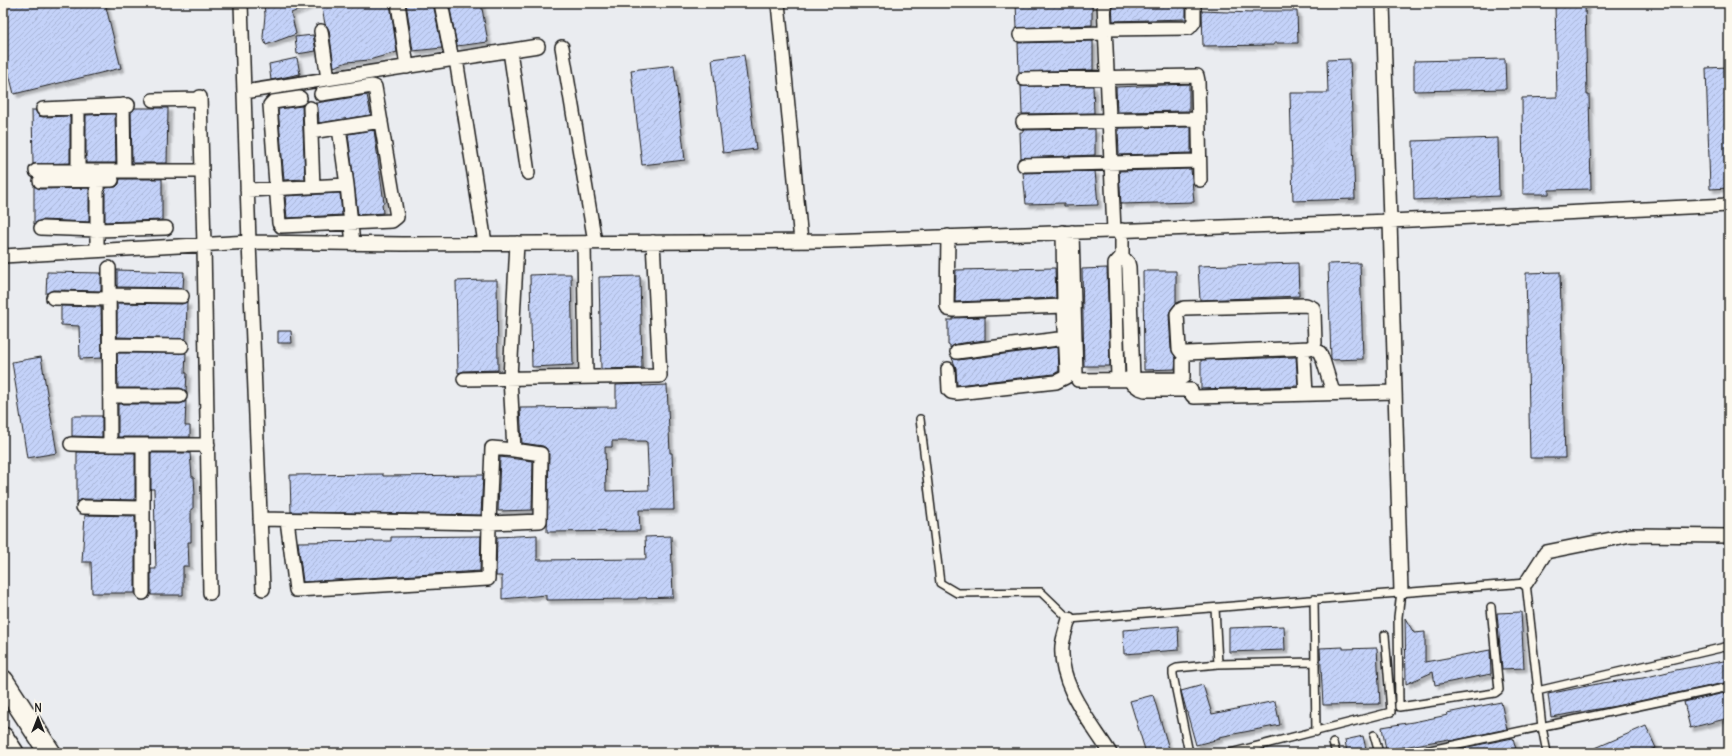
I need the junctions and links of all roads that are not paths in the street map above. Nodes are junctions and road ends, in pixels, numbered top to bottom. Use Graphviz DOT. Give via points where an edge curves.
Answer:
graph roads {
  1 [pos="241,3"];
  2 [pos="398,3"];
  3 [pos="441,3"];
  4 [pos="778,3"];
  5 [pos="1104,3"];
  6 [pos="1194,3"];
  7 [pos="1383,3"];
  8 [pos="321,31"];
  9 [pos="1105,31"];
  10 [pos="1020,36"];
  11 [pos="538,46"];
  12 [pos="562,46"];
  13 [pos="510,50"];
  14 [pos="454,59"];
  15 [pos="407,67"];
  16 [pos="1107,77"];
  17 [pos="328,79"];
  18 [pos="1024,79"];
  19 [pos="244,92"];
  20 [pos="321,94"];
  21 [pos="300,98"];
  22 [pos="152,100"];
  23 [pos="78,108"];
  24 [pos="310,108"];
  25 [pos="43,109"];
  26 [pos="1199,119"];
  27 [pos="381,121"];
  28 [pos="1109,121"];
  29 [pos="1023,122"];
  30 [pos="339,128"];
  31 [pos="311,132"];
  32 [pos="1199,161"];
  33 [pos="1111,163"];
  34 [pos="1024,165"];
  35 [pos="78,171"];
  36 [pos="124,171"];
  37 [pos="528,173"];
  38 [pos="202,174"];
  39 [pos="97,180"];
  40 [pos="1200,180"];
  41 [pos="347,185"];
  42 [pos="313,187"];
  43 [pos="276,189"];
  44 [pos="247,190"];
  45 [pos="1729,205"];
  46 [pos="1390,221"];
  47 [pos="351,223"];
  48 [pos="41,228"];
  49 [pos="166,228"];
  50 [pos="97,230"];
  51 [pos="1118,231"];
  52 [pos="1067,232"];
  53 [pos="948,236"];
  54 [pos="801,241"];
  55 [pos="249,242"];
  56 [pos="589,242"];
  57 [pos="653,242"];
  58 [pos="485,243"];
  59 [pos="518,243"];
  60 [pos="353,244"];
  61 [pos="204,245"];
  62 [pos="97,250"];
  63 [pos="3,256"];
  64 [pos="109,268"];
  65 [pos="182,296"];
  66 [pos="109,297"];
  67 [pos="52,298"];
  68 [pos="1064,306"];
  69 [pos="1066,338"];
  70 [pos="110,345"];
  71 [pos="182,346"];
  72 [pos="1313,346"];
  73 [pos="957,352"];
  74 [pos="1187,357"];
  75 [pos="1304,358"];
  76 [pos="948,369"];
  77 [pos="586,377"];
  78 [pos="510,378"];
  79 [pos="464,379"];
  80 [pos="1126,379"];
  81 [pos="1191,390"];
  82 [pos="1395,392"];
  83 [pos="1336,393"];
  84 [pos="1306,394"];
  85 [pos="110,396"];
  86 [pos="180,396"];
  87 [pos="920,419"];
  88 [pos="71,444"];
  89 [pos="110,445"];
  90 [pos="144,445"];
  91 [pos="208,445"];
  92 [pos="514,450"];
  93 [pos="84,507"];
  94 [pos="143,508"];
  95 [pos="260,519"];
  96 [pos="287,520"];
  97 [pos="489,523"];
  98 [pos="1729,536"];
  99 [pos="1526,583"];
  100 [pos="263,589"];
  101 [pos="1401,592"];
  102 [pos="143,593"];
  103 [pos="210,593"];
  104 [pos="1314,599"];
  105 [pos="1491,607"];
  106 [pos="1215,608"];
  107 [pos="1070,619"];
  108 [pos="1385,635"];
  109 [pos="1729,646"];
  110 [pos="1315,662"];
  111 [pos="1218,664"];
  112 [pos="3,681"];
  113 [pos="1729,687"];
  114 [pos="1538,692"];
  115 [pos="1542,727"];
  116 [pos="1316,732"];
  117 [pos="1374,735"];
  118 [pos="3,738"];
  119 [pos="1333,743"];
  120 [pos="13,753"];
  121 [pos="50,753"];
  122 [pos="1110,753"];
  123 [pos="1188,753"];
  124 [pos="1230,753"];
  125 [pos="1336,753"];
  126 [pos="1379,753"];
  127 [pos="1416,753"];
  128 [pos="1548,753"];
  1 -- 19 [label="street"];
  2 -- 15 [label="street"];
  3 -- 14 [label="street"];
  4 -- 54 [label="street"];
  5 -- 9 [label="street"];
  6 -- 9 [label="street" via="1194,22 1189,28"];
  7 -- 46 [label="street"];
  8 -- 17 [label="street"];
  9 -- 10 [label="street"];
  9 -- 16 [label="street"];
  11 -- 13 [label="street"];
  12 -- 56 [label="street"];
  13 -- 14 [label="street"];
  13 -- 37 [label="street"];
  14 -- 15 [label="street"];
  14 -- 58 [label="street"];
  15 -- 17 [label="street"];
  16 -- 18 [label="street"];
  16 -- 26 [label="street" via="1196,76"];
  16 -- 28 [label="street"];
  17 -- 19 [label="street"];
  19 -- 44 [label="street"];
  20 -- 27 [label="street" via="375,87"];
  21 -- 43 [label="street" via="273,102 270,105"];
  22 -- 38 [label="street" via="200,98"];
  23 -- 25 [label="street"];
  23 -- 35 [label="street"];
  23 -- 36 [label="street" via="125,105"];
  24 -- 31 [label="street"];
  26 -- 28 [label="street"];
  26 -- 32 [label="street"];
  27 -- 30 [label="street"];
  27 -- 47 [label="street" via="397,216 392,220"];
  28 -- 29 [label="street"];
  28 -- 33 [label="street"];
  30 -- 31 [label="street"];
  30 -- 41 [label="street"];
  31 -- 42 [label="street"];
  32 -- 33 [label="street"];
  32 -- 40 [label="street"];
  33 -- 34 [label="street"];
  33 -- 51 [label="street"];
  35 -- 36 [label="street"];
  35 -- 39 [label="street" via="38,176"];
  36 -- 38 [label="street"];
  38 -- 39 [label="street"];
  38 -- 61 [label="street"];
  39 -- 50 [label="street"];
  41 -- 42 [label="street"];
  41 -- 47 [label="street"];
  42 -- 43 [label="street"];
  43 -- 44 [label="street"];
  43 -- 47 [label="street" via="281,226"];
  44 -- 55 [label="street"];
  45 -- 46 [label="street"];
  46 -- 51 [label="street"];
  46 -- 82 [label="street"];
  47 -- 60 [label="street"];
  48 -- 50 [label="street"];
  49 -- 50 [label="street"];
  50 -- 62 [label="street"];
  51 -- 52 [label="street"];
  51 -- 80 [label="street" via="1122,256 1115,264"];
  52 -- 53 [label="street"];
  52 -- 68 [label="street"];
  52 -- 80 [label="street" via="1077,378 1080,381"];
  53 -- 54 [label="street"];
  53 -- 68 [label="street" via="948,309"];
  54 -- 57 [label="street"];
  55 -- 60 [label="street"];
  55 -- 61 [label="street"];
  55 -- 95 [label="street"];
  56 -- 57 [label="street"];
  56 -- 59 [label="street"];
  56 -- 77 [label="street"];
  57 -- 77 [label="street" via="660,376"];
  58 -- 59 [label="street"];
  58 -- 60 [label="street"];
  59 -- 78 [label="street"];
  61 -- 62 [label="street"];
  61 -- 91 [label="street"];
  62 -- 63 [label="street"];
  64 -- 66 [label="street"];
  65 -- 66 [label="street"];
  66 -- 67 [label="street"];
  66 -- 70 [label="street"];
  68 -- 69 [label="street"];
  69 -- 73 [label="street"];
  69 -- 76 [label="street" via="1066,377 1056,382 951,392"];
  70 -- 71 [label="street"];
  70 -- 85 [label="street"];
  72 -- 74 [label="street"];
  72 -- 74 [label="street" via="1314,313 1310,306 1184,308 1178,314 1178,346"];
  72 -- 83 [label="street" via="1320,353 1332,389"];
  74 -- 80 [label="street" via="1181,378"];
  74 -- 81 [label="street"];
  75 -- 84 [label="street"];
  77 -- 78 [label="street"];
  78 -- 79 [label="street"];
  78 -- 92 [label="street"];
  80 -- 81 [label="street" via="1145,390"];
  81 -- 84 [label="street" via="1194,397"];
  82 -- 83 [label="street"];
  82 -- 101 [label="street"];
  83 -- 84 [label="street"];
  85 -- 86 [label="street"];
  85 -- 89 [label="street"];
  87 -- 107 [label="lane" via="940,583 957,593 1041,592"];
  88 -- 89 [label="street"];
  89 -- 90 [label="street"];
  90 -- 91 [label="street"];
  90 -- 94 [label="street"];
  91 -- 103 [label="street"];
  92 -- 97 [label="street" via="492,448"];
  92 -- 97 [label="street" via="541,454 540,521"];
  93 -- 94 [label="street"];
  94 -- 102 [label="street"];
  95 -- 96 [label="street"];
  95 -- 100 [label="street"];
  96 -- 97 [label="street"];
  96 -- 97 [label="street" via="296,590 488,579"];
  98 -- 99 [label="street" via="1631,536 1546,552"];
  99 -- 101 [label="lane"];
  99 -- 114 [label="lane"];
  101 -- 104 [label="lane"];
  101 -- 105 [label="lane" via="1398,617 1399,707 1495,693 1499,690"];
  104 -- 106 [label="lane"];
  104 -- 110 [label="lane"];
  106 -- 107 [label="lane"];
  106 -- 111 [label="lane"];
  107 -- 122 [label="street" via="1062,646 1066,680 1073,696"];
  108 -- 116 [label="lane" via="1391,712"];
  109 -- 114 [label="lane"];
  110 -- 111 [label="lane"];
  110 -- 116 [label="lane"];
  111 -- 123 [label="lane" via="1173,670"];
  112 -- 121 [label="main road"];
  113 -- 115 [label="lane"];
  114 -- 115 [label="lane"];
  115 -- 127 [label="lane"];
  115 -- 128 [label="lane"];
  116 -- 124 [label="lane"];
  117 -- 126 [label="lane"];
  118 -- 120 [label="main road"];
  119 -- 125 [label="lane"];
}
